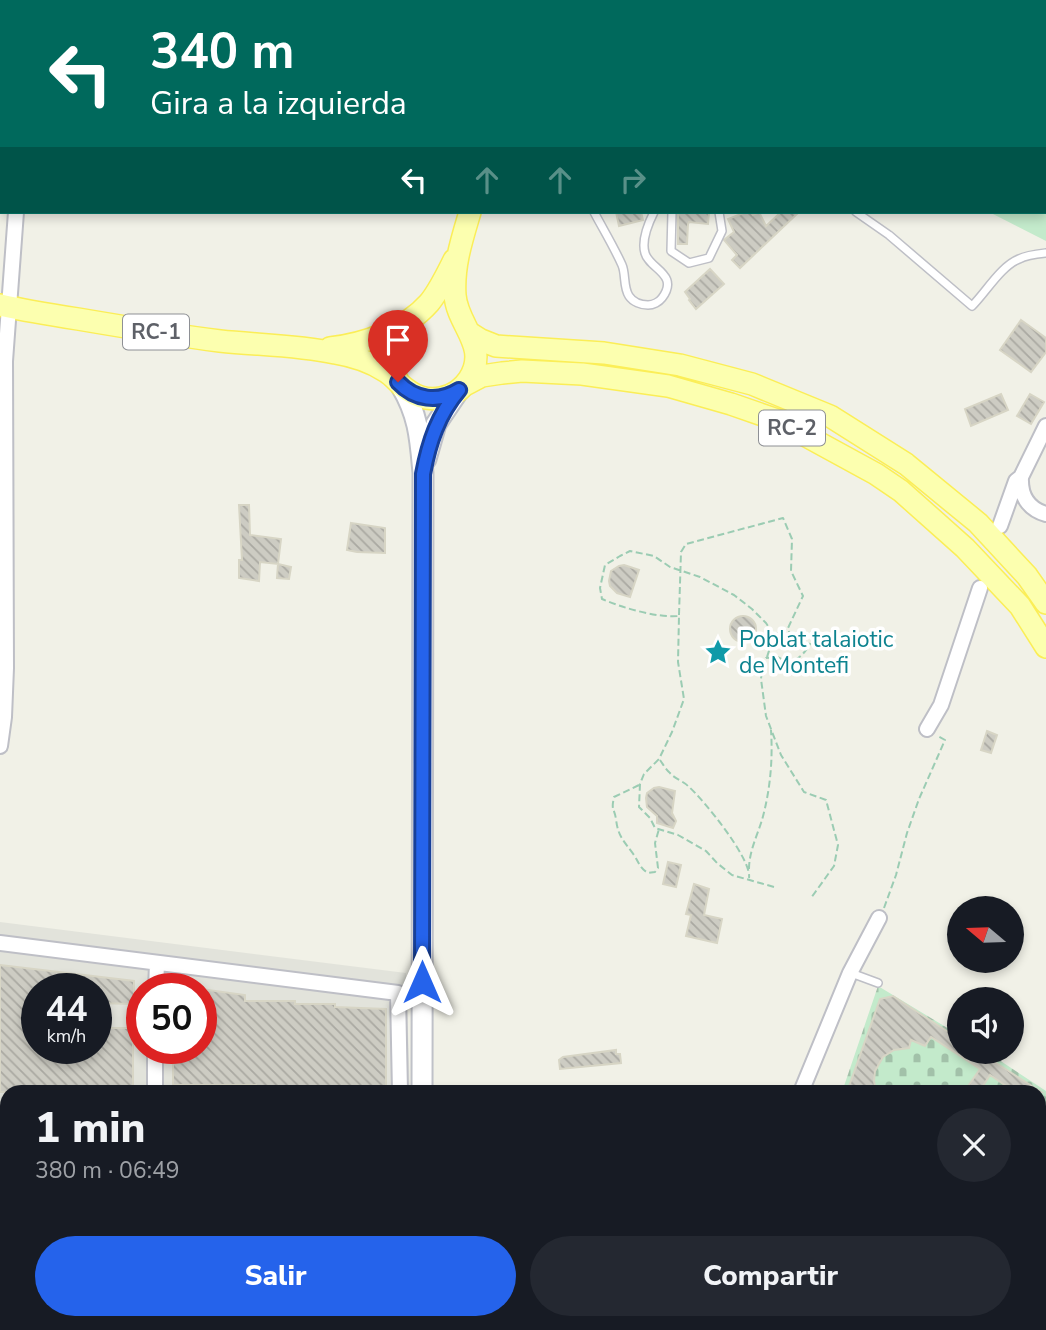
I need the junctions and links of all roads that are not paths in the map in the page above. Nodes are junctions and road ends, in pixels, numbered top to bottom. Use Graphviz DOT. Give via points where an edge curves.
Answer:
graph roads {
  1 [pos="16,214"];
  2 [pos="469,214"];
  3 [pos="595,214"];
  4 [pos="653,214"];
  5 [pos="673,214"];
  6 [pos="719,214"];
  7 [pos="859,214"];
  8 [pos="459,249"];
  9 [pos="1046,253"];
  10 [pos="4,306"];
  11 [pos="407,320"];
  12 [pos="468,330"];
  13 [pos="314,349"];
  14 [pos="400,384"];
  15 [pos="461,388"];
  16 [pos="1046,426"];
  17 [pos="423,474"];
  18 [pos="1021,477"];
  19 [pos="1046,514"];
  20 [pos="1000,526"];
  21 [pos="2,552"];
  22 [pos="980,588"];
  23 [pos="1046,603"];
  24 [pos="1046,647"];
  25 [pos="927,729"];
  26 [pos="0,746"];
  27 [pos="879,918"];
  28 [pos="0,943"];
  29 [pos="157,963"];
  30 [pos="157,973"];
  31 [pos="850,973"];
  32 [pos="878,983"];
  33 [pos="155,1064"];
  34 [pos="155,1085"];
  35 [pos="400,1085"];
  36 [pos="422,1085"];
  37 [pos="804,1085"];
  1 -- 10 [label="street"];
  2 -- 8 [label="main road"];
  3 -- 4 [label="lane" via="622,266 629,296 652,305 662,298 667,285 663,273 644,253"];
  5 -- 6 [label="lane" via="671,251 689,263 709,258 722,231"];
  7 -- 9 [label="lane" via="972,306 1017,259"];
  8 -- 11 [label="main road" via="429,302"];
  8 -- 12 [label="main road" via="456,305"];
  10 -- 13 [label="main road, RC-1" via="222,341"];
  10 -- 21 [label="street"];
  11 -- 12 [label="main road" via="440,312"];
  11 -- 13 [label="main road, RC-1" via="347,346"];
  11 -- 14 [label="main road" via="390,348 390,362"];
  12 -- 15 [label="main road" via="476,357 470,378"];
  12 -- 23 [label="main road, RC-2" via="496,346 604,353 680,365 752,384 830,416 906,464 978,523"];
  13 -- 14 [label="main road, RC-1" via="364,360"];
  14 -- 15 [label="main road" via="419,397 433,399"];
  14 -- 17 [label="main road" via="417,422"];
  15 -- 17 [label="main road" via="436,424"];
  15 -- 24 [label="main road, RC-2" via="482,376 502,373 582,374 668,386 777,420 901,491 1020,606"];
  16 -- 18 [label="street"];
  17 -- 36 [label="main road"];
  18 -- 19 [label="street" via="1020,488 1029,506"];
  18 -- 20 [label="street"];
  21 -- 26 [label="street" via="5,705"];
  22 -- 25 [label="street" via="941,705"];
  27 -- 31 [label="street"];
  28 -- 29 [label="street"];
  29 -- 30 [label="street"];
  29 -- 35 [label="street" via="398,993"];
  31 -- 32 [label="lane"];
  31 -- 37 [label="street"];
  33 -- 34 [label="street"];
}
